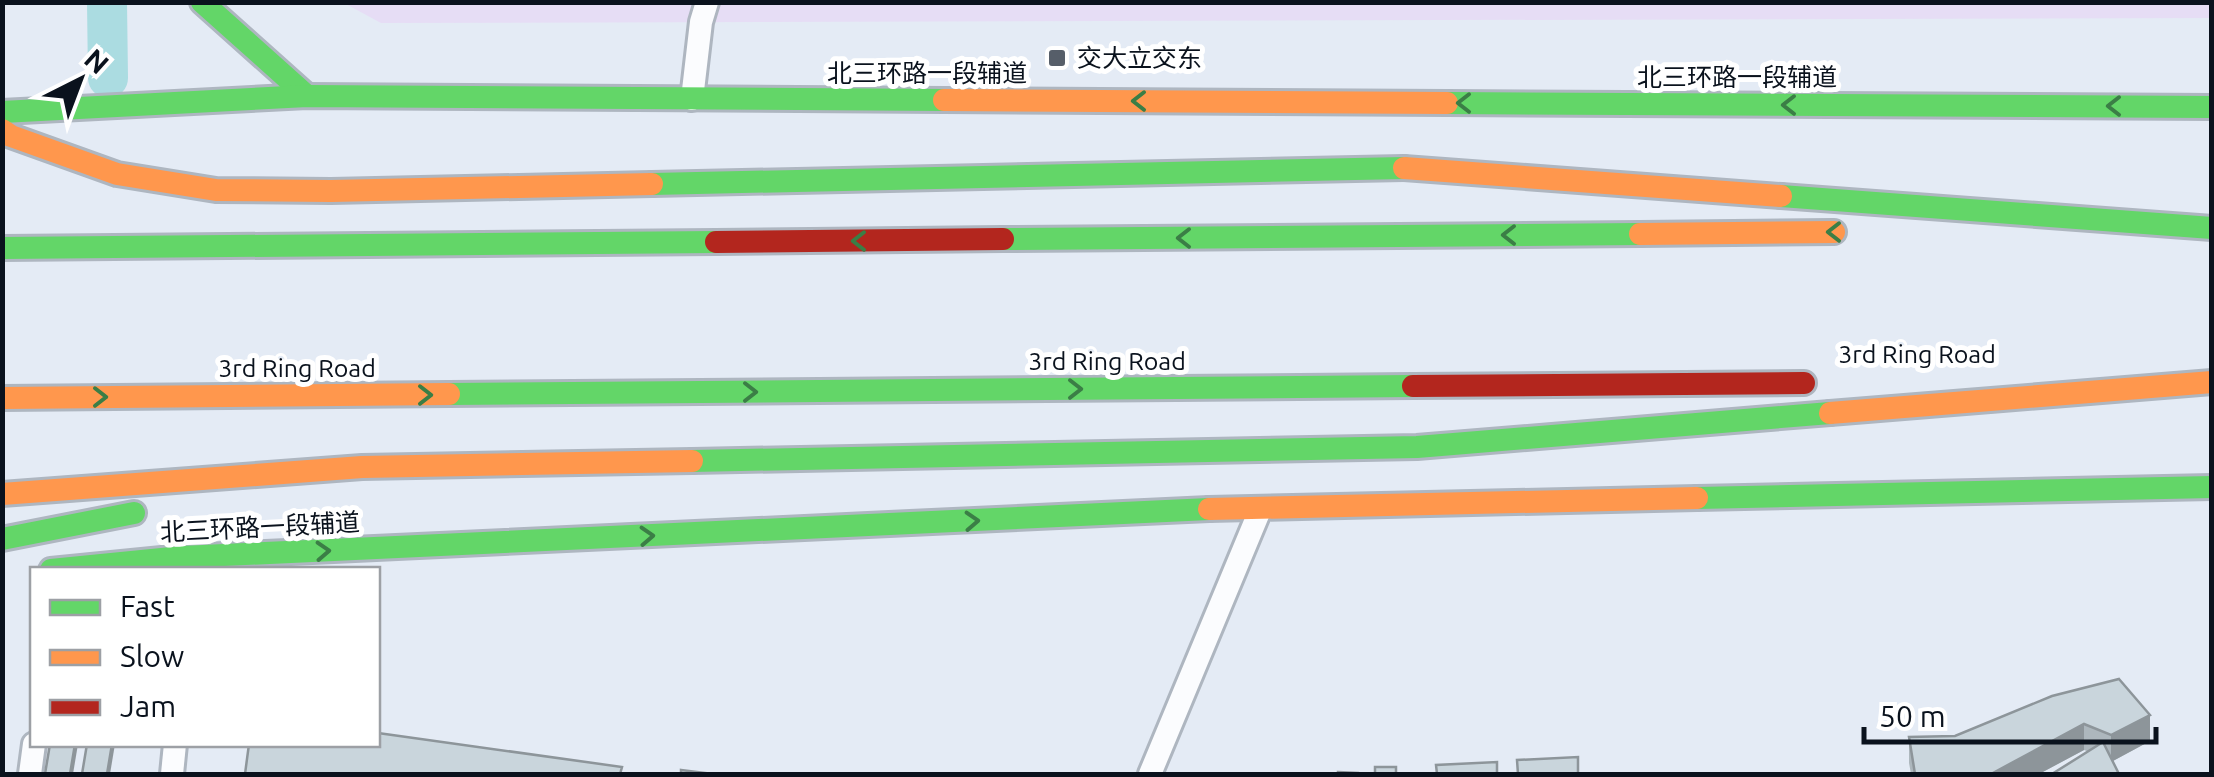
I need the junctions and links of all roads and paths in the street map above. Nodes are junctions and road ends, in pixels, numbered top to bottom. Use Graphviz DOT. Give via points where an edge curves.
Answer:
graph roads {
  1 [pos="202,2"];
  2 [pos="707,2"];
  3 [pos="307,96"];
  4 [pos="692,99"];
  5 [pos="2212,107"];
  6 [pos="2,112"];
  7 [pos="2,130"];
  8 [pos="2212,229"];
  9 [pos="1855,232"];
  10 [pos="1954,232"];
  11 [pos="2,248"];
  12 [pos="1953,381"];
  13 [pos="2212,381"];
  14 [pos="1834,382"];
  15 [pos="2,398"];
  16 [pos="362,467"];
  17 [pos="2212,487"];
  18 [pos="2,494"];
  19 [pos="192,502"];
  20 [pos="1261,507"];
  21 [pos="154,509"];
  22 [pos="2,540"];
  23 [pos="182,564"];
  24 [pos="116,567"];
  25 [pos="34,747"];
  26 [pos="175,747"];
  27 [pos="30,774"];
  28 [pos="172,774"];
  29 [pos="1150,774"];
  1 -- 3 [label="main road"];
  2 -- 4 [label="lane"];
  3 -- 4 [label="main road, 北三环路一段辅道"];
  3 -- 6 [label="main road, 北三环路一段辅道"];
  5 -- 4 [label="main road, 北三环路一段辅道, one-way"];
  7 -- 8 [label="main road" via="117,174 216,190 1401,168"];
  8 -- 10 [label="main road"];
  9 -- 11 [label="main road, one-way"];
  12 -- 13 [label="main road, 3rd Ring Road"];
  13 -- 16 [label="main road" via="1417,447"];
  15 -- 14 [label="main road, 3rd Ring Road, one-way"];
  16 -- 18 [label="main road"];
  16 -- 19 [label="main road"];
  17 -- 20 [label="main road, 北三环路一段辅道"];
  23 -- 20 [label="main road, 北三环路一段辅道, one-way"];
  20 -- 29 [label="lane"];
  21 -- 22 [label="main road"];
  23 -- 24 [label="main road, 北三环路一段辅道"];
  25 -- 27 [label="lane"];
  26 -- 28 [label="lane"];
}
